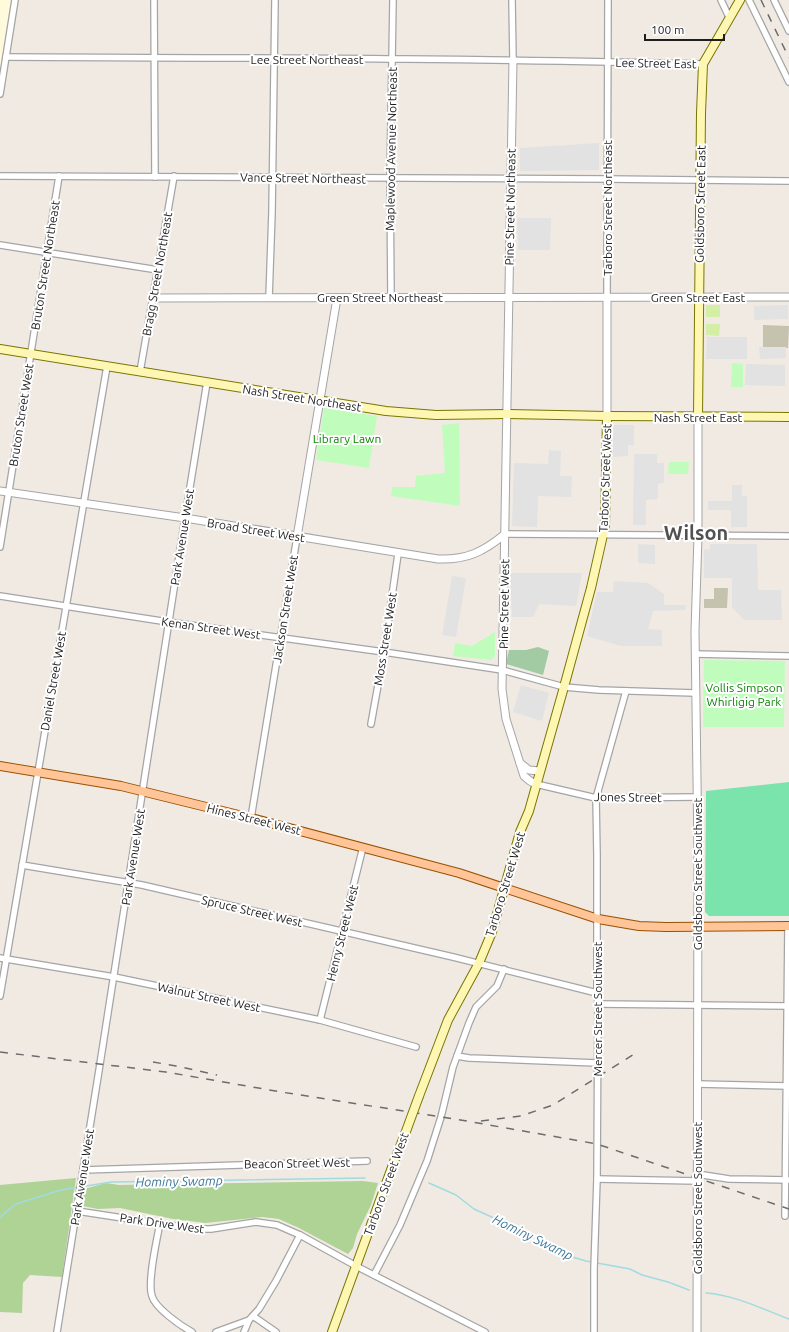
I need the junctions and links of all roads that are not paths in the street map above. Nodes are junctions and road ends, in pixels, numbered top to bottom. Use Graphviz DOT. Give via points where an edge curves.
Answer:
graph roads {
  1 [pos="15,0"];
  2 [pos="154,0"];
  3 [pos="275,0"];
  4 [pos="393,0"];
  5 [pos="512,0"];
  6 [pos="608,0"];
  7 [pos="722,0"];
  8 [pos="740,0"];
  9 [pos="749,0"];
  10 [pos="774,0"];
  11 [pos="729,17"];
  12 [pos="789,31"];
  13 [pos="6,57"];
  14 [pos="155,58"];
  15 [pos="274,59"];
  16 [pos="392,59"];
  17 [pos="513,60"];
  18 [pos="609,62"];
  19 [pos="703,64"];
  20 [pos="789,82"];
  21 [pos="0,94"];
  22 [pos="0,176"];
  23 [pos="59,176"];
  24 [pos="174,176"];
  25 [pos="155,177"];
  26 [pos="272,177"];
  27 [pos="511,178"];
  28 [pos="390,179"];
  29 [pos="606,179"];
  30 [pos="701,179"];
  31 [pos="789,181"];
  32 [pos="0,246"];
  33 [pos="47,253"];
  34 [pos="158,270"];
  35 [pos="391,297"];
  36 [pos="509,297"];
  37 [pos="607,297"];
  38 [pos="699,297"];
  39 [pos="789,297"];
  40 [pos="153,298"];
  41 [pos="269,298"];
  42 [pos="337,298"];
  43 [pos="0,349"];
  44 [pos="31,354"];
  45 [pos="107,366"];
  46 [pos="140,372"];
  47 [pos="207,382"];
  48 [pos="320,400"];
  49 [pos="507,414"];
  50 [pos="607,416"];
  51 [pos="698,417"];
  52 [pos="789,417"];
  53 [pos="0,491"];
  54 [pos="9,492"];
  55 [pos="84,503"];
  56 [pos="185,518"];
  57 [pos="505,534"];
  58 [pos="604,534"];
  59 [pos="698,536"];
  60 [pos="789,536"];
  61 [pos="297,537"];
  62 [pos="0,547"];
  63 [pos="398,554"];
  64 [pos="0,596"];
  65 [pos="66,607"];
  66 [pos="168,622"];
  67 [pos="280,638"];
  68 [pos="384,652"];
  69 [pos="695,654"];
  70 [pos="789,656"];
  71 [pos="502,670"];
  72 [pos="564,688"];
  73 [pos="626,691"];
  74 [pos="695,693"];
  75 [pos="372,724"];
  76 [pos="520,763"];
  77 [pos="0,766"];
  78 [pos="539,771"];
  79 [pos="38,772"];
  80 [pos="536,784"];
  81 [pos="143,791"];
  82 [pos="696,797"];
  83 [pos="596,798"];
  84 [pos="251,818"];
  85 [pos="363,847"];
  86 [pos="22,866"];
  87 [pos="129,884"];
  88 [pos="504,888"];
  89 [pos="598,919"];
  90 [pos="789,926"];
  91 [pos="698,927"];
  92 [pos="342,932"];
  93 [pos="0,958"];
  94 [pos="6,959"];
  95 [pos="480,963"];
  96 [pos="504,969"];
  97 [pos="114,977"];
  98 [pos="597,994"];
  99 [pos="0,996"];
  100 [pos="598,1004"];
  101 [pos="697,1005"];
  102 [pos="787,1006"];
  103 [pos="320,1020"];
  104 [pos="416,1047"];
  105 [pos="457,1056"];
  106 [pos="598,1063"];
  107 [pos="697,1084"];
  108 [pos="788,1086"];
  109 [pos="367,1161"];
  110 [pos="83,1170"];
  111 [pos="697,1177"];
  112 [pos="597,1179"];
  113 [pos="787,1180"];
  114 [pos="77,1210"];
  115 [pos="785,1216"];
  116 [pos="160,1222"];
  117 [pos="300,1235"];
  118 [pos="356,1266"];
  119 [pos="374,1275"];
  120 [pos="251,1318"];
  121 [pos="57,1332"];
  122 [pos="192,1332"];
  123 [pos="216,1332"];
  124 [pos="244,1332"];
  125 [pos="276,1332"];
  126 [pos="332,1332"];
  127 [pos="485,1332"];
  128 [pos="594,1332"];
  129 [pos="697,1332"];
  1 -- 13 [label="street"];
  2 -- 14 [label="street"];
  3 -- 15 [label="street"];
  4 -- 16 [label="street, Maplewood Avenue Northeast"];
  5 -- 17 [label="street, Pine Street Northeast"];
  6 -- 18 [label="street, Tarboro Street Northeast"];
  7 -- 11 [label="street"];
  8 -- 11 [label="main road, Goldsboro Street East"];
  9 -- 20 [label="street"];
  10 -- 12 [label="street"];
  11 -- 19 [label="main road, Goldsboro Street East"];
  13 -- 14 [label="street, Lee Street Northeast"];
  13 -- 21 [label="street"];
  14 -- 15 [label="street, Lee Street Northeast"];
  14 -- 25 [label="street"];
  15 -- 16 [label="street, Lee Street Northeast"];
  15 -- 26 [label="street"];
  16 -- 17 [label="street, Lee Street Northeast"];
  16 -- 28 [label="street, Maplewood Avenue Northeast"];
  17 -- 18 [label="street, Lee Street Northeast"];
  17 -- 27 [label="street, Pine Street Northeast"];
  18 -- 19 [label="street, Lee Street East"];
  18 -- 29 [label="street, Tarboro Street Northeast"];
  19 -- 30 [label="main road, Goldsboro Street East"];
  22 -- 23 [label="street, Vance Street Northeast"];
  23 -- 25 [label="street, Vance Street Northeast"];
  23 -- 33 [label="street, Bruton Street Northeast"];
  24 -- 25 [label="street, Vance Street Northeast"];
  24 -- 26 [label="street, Vance Street Northeast"];
  24 -- 34 [label="street, Bragg Street Northeast"];
  26 -- 28 [label="street, Vance Street Northeast"];
  26 -- 41 [label="street"];
  27 -- 28 [label="street, Vance Street Northeast"];
  27 -- 29 [label="street, Vance Street Northeast"];
  27 -- 36 [label="street, Pine Street Northeast"];
  28 -- 35 [label="street, Maplewood Avenue Northeast"];
  29 -- 30 [label="street, Vance Street Northeast"];
  29 -- 37 [label="street, Tarboro Street Northeast"];
  30 -- 31 [label="street, Vance Street Northeast"];
  30 -- 38 [label="main road, Goldsboro Street East"];
  32 -- 33 [label="street"];
  33 -- 34 [label="street"];
  33 -- 44 [label="street, Bruton Street Northeast"];
  34 -- 40 [label="street, Bragg Street Northeast"];
  35 -- 36 [label="street, Green Street Northeast"];
  35 -- 42 [label="street, Green Street Northeast"];
  36 -- 37 [label="street, Green Street Northeast"];
  36 -- 49 [label="street, Pine Street Northeast"];
  37 -- 38 [label="street, Green Street East"];
  37 -- 50 [label="street, Tarboro Street Northeast"];
  38 -- 39 [label="street, Green Street East"];
  38 -- 51 [label="main road, Goldsboro Street East"];
  40 -- 41 [label="street, Green Street Northeast"];
  40 -- 46 [label="street, Bragg Street Northeast"];
  41 -- 42 [label="street, Green Street Northeast"];
  42 -- 48 [label="street, Jackson Street West"];
  43 -- 44 [label="main road, Nash Street Northeast"];
  44 -- 45 [label="main road, Nash Street Northeast"];
  44 -- 54 [label="street, Bruton Street West"];
  45 -- 46 [label="main road, Nash Street Northeast"];
  45 -- 55 [label="street, Daniel Street West"];
  46 -- 47 [label="main road, Nash Street Northeast"];
  47 -- 48 [label="main road, Nash Street Northeast"];
  47 -- 56 [label="street, Park Avenue West"];
  48 -- 49 [label="main road, Nash Street Northeast" via="417,414"];
  48 -- 61 [label="street, Jackson Street West"];
  49 -- 50 [label="main road, Nash Street Northeast"];
  49 -- 57 [label="street, Pine Street West"];
  50 -- 51 [label="main road, Nash Street East"];
  50 -- 58 [label="main road, Tarboro Street West"];
  51 -- 52 [label="main road, Nash Street East"];
  51 -- 59 [label="street, Goldsboro Street Southwest"];
  53 -- 54 [label="street, Broad Street West"];
  54 -- 55 [label="street, Broad Street West"];
  54 -- 62 [label="street, Bruton Street West"];
  55 -- 56 [label="street, Broad Street West"];
  55 -- 65 [label="street, Daniel Street West"];
  56 -- 61 [label="street, Broad Street West"];
  56 -- 66 [label="street, Park Avenue West"];
  57 -- 58 [label="street"];
  57 -- 63 [label="street, Broad Street West" via="480,552 456,559"];
  57 -- 71 [label="street, Pine Street West"];
  58 -- 59 [label="street"];
  58 -- 72 [label="main road, Tarboro Street West"];
  59 -- 60 [label="street"];
  59 -- 69 [label="street, Goldsboro Street Southwest"];
  61 -- 63 [label="street, Broad Street West"];
  61 -- 67 [label="street, Jackson Street West"];
  63 -- 68 [label="street, Moss Street West"];
  64 -- 65 [label="street, Kenan Street West"];
  65 -- 66 [label="street, Kenan Street West"];
  65 -- 79 [label="street, Daniel Street West"];
  66 -- 67 [label="street, Kenan Street West"];
  66 -- 81 [label="street, Park Avenue West"];
  67 -- 68 [label="street, Kenan Street West"];
  67 -- 84 [label="street, Jackson Street West"];
  68 -- 71 [label="street, Kenan Street West"];
  68 -- 75 [label="street, Moss Street West"];
  69 -- 70 [label="street"];
  69 -- 74 [label="street, Goldsboro Street Southwest"];
  71 -- 72 [label="street, Kenan Street West"];
  71 -- 76 [label="street, Pine Street West" via="506,719"];
  72 -- 73 [label="street, Kenan Street West"];
  72 -- 78 [label="main road, Tarboro Street West"];
  73 -- 74 [label="street, Kenan Street West"];
  73 -- 83 [label="street, Mercer Street Southwest"];
  74 -- 82 [label="street, Goldsboro Street Southwest"];
  76 -- 78 [label="street" via="529,770"];
  76 -- 80 [label="street, Pine Street West" via="524,776"];
  77 -- 79 [label="main road, Hines Street West"];
  78 -- 80 [label="main road, Tarboro Street West"];
  79 -- 81 [label="main road, Hines Street West"];
  79 -- 86 [label="street, Daniel Street West"];
  80 -- 83 [label="street, Jones Street"];
  80 -- 88 [label="main road, Tarboro Street West"];
  81 -- 84 [label="main road, Hines Street West"];
  81 -- 87 [label="street, Park Avenue West"];
  82 -- 83 [label="street, Jones Street"];
  82 -- 91 [label="street, Goldsboro Street Southwest"];
  83 -- 89 [label="street, Mercer Street Southwest"];
  84 -- 85 [label="main road, Hines Street West"];
  85 -- 88 [label="main road, Hines Street West"];
  85 -- 92 [label="street, Henry Street West"];
  86 -- 87 [label="street, Spruce Street West"];
  86 -- 94 [label="street, Daniel Street West"];
  87 -- 92 [label="street, Spruce Street West"];
  87 -- 97 [label="street, Park Avenue West"];
  88 -- 89 [label="main road, Hines Street West"];
  88 -- 95 [label="main road, Tarboro Street West"];
  89 -- 91 [label="main road, Hines Street West" via="639,926"];
  89 -- 98 [label="street, Mercer Street Southwest"];
  90 -- 91 [label="main road, Hines Street West"];
  90 -- 102 [label="street"];
  91 -- 101 [label="street, Goldsboro Street Southwest"];
  92 -- 95 [label="street, Spruce Street West"];
  92 -- 103 [label="street, Henry Street West"];
  93 -- 94 [label="street, Walnut Street West"];
  94 -- 97 [label="street, Walnut Street West"];
  94 -- 99 [label="street, Daniel Street West"];
  95 -- 96 [label="street, Spruce Street West"];
  95 -- 118 [label="main road, Tarboro Street West, bridge" via="448,1020"];
  96 -- 98 [label="street, Spruce Street West"];
  96 -- 105 [label="street" via="498,986 476,1007"];
  97 -- 103 [label="street, Walnut Street West"];
  97 -- 110 [label="street, Park Avenue West"];
  98 -- 100 [label="street, Mercer Street Southwest"];
  100 -- 101 [label="street"];
  100 -- 106 [label="street, Mercer Street Southwest"];
  101 -- 102 [label="street"];
  101 -- 107 [label="street, Goldsboro Street Southwest"];
  102 -- 108 [label="street"];
  103 -- 104 [label="street, Walnut Street West"];
  105 -- 106 [label="street"];
  105 -- 119 [label="street" via="427,1160 400,1224"];
  106 -- 112 [label="street, Mercer Street Southwest"];
  107 -- 108 [label="street"];
  107 -- 111 [label="street, Goldsboro Street Southwest"];
  108 -- 113 [label="street"];
  109 -- 110 [label="street, Beacon Street West"];
  110 -- 114 [label="street, Park Avenue West"];
  111 -- 112 [label="street"];
  111 -- 113 [label="street"];
  111 -- 129 [label="street, Goldsboro Street Southwest"];
  112 -- 128 [label="street, Mercer Street Southwest"];
  113 -- 115 [label="street"];
  114 -- 116 [label="street, Park Drive West"];
  114 -- 121 [label="street, Park Avenue West"];
  116 -- 117 [label="street, Park Drive West" via="206,1230 264,1222"];
  116 -- 122 [label="street" via="150,1287 153,1299"];
  117 -- 118 [label="street, Park Drive West"];
  117 -- 120 [label="street" via="276,1281"];
  118 -- 119 [label="street, Park Drive West"];
  118 -- 126 [label="main road, Tarboro Street West"];
  119 -- 127 [label="street, Park Drive West"];
  120 -- 123 [label="street"];
  120 -- 124 [label="street"];
  120 -- 125 [label="street"];
}
